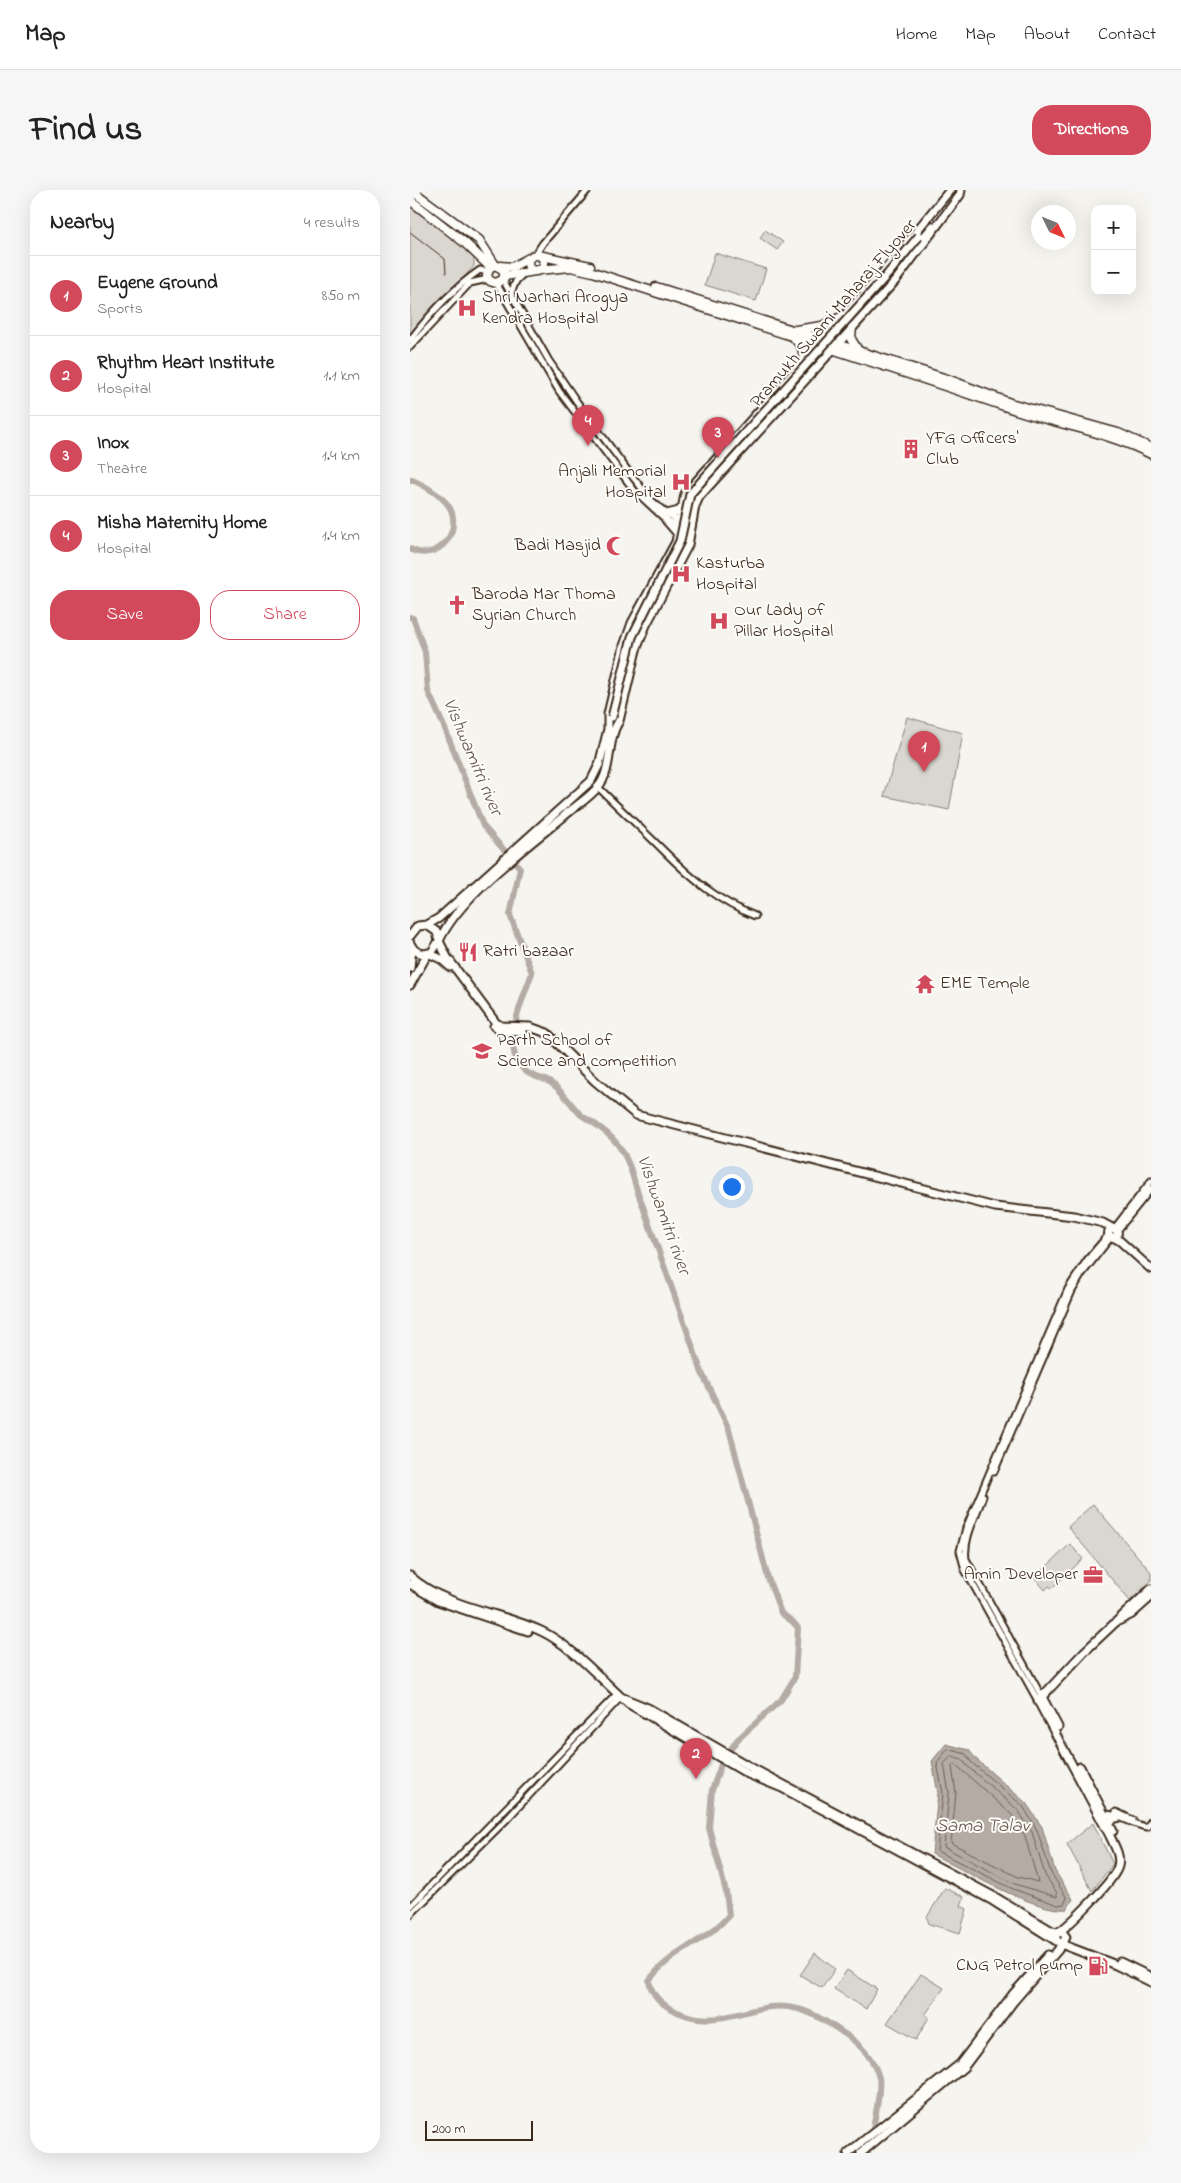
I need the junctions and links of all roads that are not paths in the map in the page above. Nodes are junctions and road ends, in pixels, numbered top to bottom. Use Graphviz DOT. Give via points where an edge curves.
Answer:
graph roads {
  1 [pos="411,190"];
  2 [pos="588,190"];
  3 [pos="961,190"];
  4 [pos="952,194"];
  5 [pos="410,200"];
  6 [pos="535,256"];
  7 [pos="492,270"];
  8 [pos="536,270"];
  9 [pos="524,272"];
  10 [pos="501,280"];
  11 [pos="511,293"];
  12 [pos="843,316"];
  13 [pos="852,326"];
  14 [pos="793,334"];
  15 [pos="410,340"];
  16 [pos="818,343"];
  17 [pos="410,347"];
  18 [pos="832,347"];
  19 [pos="860,353"];
  20 [pos="804,359"];
  21 [pos="1151,448"];
  22 [pos="1151,454"];
  23 [pos="682,507"];
  24 [pos="666,517"];
  25 [pos="680,522"];
  26 [pos="692,524"];
  27 [pos="678,534"];
  28 [pos="611,728"];
  29 [pos="591,781"];
  30 [pos="598,787"];
  31 [pos="528,842"];
  32 [pos="495,870"];
  33 [pos="755,916"];
  34 [pos="410,925"];
  35 [pos="427,925"];
  36 [pos="418,926"];
  37 [pos="410,936"];
  38 [pos="439,941"];
  39 [pos="411,945"];
  40 [pos="428,953"];
  41 [pos="410,968"];
  42 [pos="410,985"];
  43 [pos="501,1029"];
  44 [pos="1151,1181"];
  45 [pos="1151,1189"];
  46 [pos="1114,1234"];
  47 [pos="1151,1269"];
  48 [pos="410,1576"];
  49 [pos="410,1584"];
  50 [pos="1151,1589"];
  51 [pos="1151,1597"];
  52 [pos="1118,1621"];
  53 [pos="567,1650"];
  54 [pos="620,1695"];
  55 [pos="1040,1699"];
  56 [pos="750,1771"];
  57 [pos="1101,1812"];
  58 [pos="1120,1817"];
  59 [pos="1110,1824"];
  60 [pos="1148,1827"];
  61 [pos="410,1907"];
  62 [pos="1017,1913"];
  63 [pos="410,1915"];
  64 [pos="1063,1934"];
  65 [pos="1058,1942"];
  66 [pos="1151,1977"];
  67 [pos="1151,1982"];
  68 [pos="910,2108"];
  69 [pos="848,2153"];
  70 [pos="861,2153"];
  1 -- 7 [label="highway" via="479,240"];
  2 -- 6 [label="street"];
  3 -- 4 [label="main road, Pramukh Swami Maharaj Flyover"];
  3 -- 13 [label="main road" via="929,239"];
  4 -- 12 [label="main road"];
  4 -- 28 [label="main road, Pramukh Swami Maharaj Flyover, bridge" via="887,275 690,494 680,541 632,637"];
  5 -- 7 [label="highway" via="465,242"];
  6 -- 7 [label="highway" via="512,267"];
  6 -- 8 [label="highway" via="529,266"];
  6 -- 8 [label="highway" via="544,263"];
  6 -- 14 [label="highway" via="584,264"];
  7 -- 10 [label="highway"];
  7 -- 10 [label="highway" via="503,268"];
  7 -- 15 [label="street" via="480,270 463,282"];
  7 -- 17 [label="street" via="470,282"];
  8 -- 9 [label="highway"];
  8 -- 14 [label="highway" via="583,269"];
  9 -- 10 [label="highway"];
  9 -- 11 [label="street"];
  10 -- 11 [label="street"];
  10 -- 24 [label="street" via="559,391 634,490"];
  11 -- 24 [label="street" via="576,402"];
  12 -- 14 [label="highway"];
  12 -- 16 [label="main road"];
  13 -- 18 [label="main road"];
  13 -- 19 [label="highway" via="851,339"];
  14 -- 16 [label="highway"];
  14 -- 20 [label="highway" via="802,348"];
  16 -- 18 [label="highway"];
  16 -- 20 [label="main road"];
  18 -- 19 [label="highway"];
  18 -- 22 [label="highway" via="1010,408 1117,439"];
  18 -- 26 [label="main road" via="699,497"];
  19 -- 21 [label="highway" via="947,379 1010,403 1118,433"];
  20 -- 23 [label="main road" via="689,489"];
  23 -- 24 [label="main road"];
  23 -- 25 [label="main road"];
  24 -- 25 [label="street"];
  24 -- 27 [label="main road"];
  25 -- 26 [label="street"];
  25 -- 27 [label="main road"];
  26 -- 28 [label="main road" via="687,547 636,650 618,722"];
  27 -- 28 [label="main road" via="628,632 608,714"];
  28 -- 29 [label="main road"];
  28 -- 30 [label="main road" via="606,766"];
  29 -- 30 [label="main road" via="598,781"];
  29 -- 31 [label="main road"];
  30 -- 31 [label="main road"];
  30 -- 33 [label="street" via="705,890"];
  31 -- 32 [label="main road"];
  32 -- 35 [label="main road"];
  32 -- 38 [label="main road" via="450,920"];
  34 -- 36 [label="main road"];
  35 -- 36 [label="main road"];
  35 -- 38 [label="main road" via="434,929"];
  36 -- 37 [label="main road"];
  38 -- 40 [label="main road"];
  38 -- 43 [label="main road"];
  39 -- 40 [label="main road" via="419,953"];
  39 -- 41 [label="main road"];
  40 -- 42 [label="main road"];
  40 -- 43 [label="main road" via="445,962 495,1028"];
  43 -- 46 [label="main road" via="532,1030 550,1036 580,1067 636,1115 998,1209 1092,1220"];
  44 -- 46 [label="street"];
  45 -- 46 [label="street"];
  46 -- 47 [label="main road"];
  46 -- 55 [label="street" via="1087,1260 1068,1289 960,1551 965,1570"];
  48 -- 53 [label="main road" via="430,1592 541,1631"];
  49 -- 53 [label="main road" via="438,1601 499,1620"];
  50 -- 52 [label="main road"];
  51 -- 52 [label="main road" via="1132,1614"];
  52 -- 55 [label="main road"];
  53 -- 54 [label="main road"];
  54 -- 56 [label="main road" via="704,1740"];
  54 -- 56 [label="main road" via="629,1704 699,1747"];
  54 -- 61 [label="street"];
  54 -- 63 [label="street" via="506,1819"];
  55 -- 57 [label="main road"];
  56 -- 62 [label="main road"];
  57 -- 58 [label="street"];
  57 -- 59 [label="main road"];
  57 -- 60 [label="street" via="1122,1814"];
  57 -- 64 [label="main road" via="1118,1854 1119,1865"];
  58 -- 59 [label="main road"];
  58 -- 60 [label="street"];
  59 -- 64 [label="main road" via="1122,1852 1122,1868"];
  62 -- 64 [label="main road"];
  62 -- 65 [label="main road"];
  64 -- 65 [label="main road" via="1055,1936"];
  64 -- 66 [label="main road" via="1074,1943"];
  65 -- 67 [label="main road"];
  65 -- 68 [label="main road" via="1058,1950 980,2042 964,2067"];
  68 -- 69 [label="main road"];
  68 -- 70 [label="main road" via="892,2128"];
}
